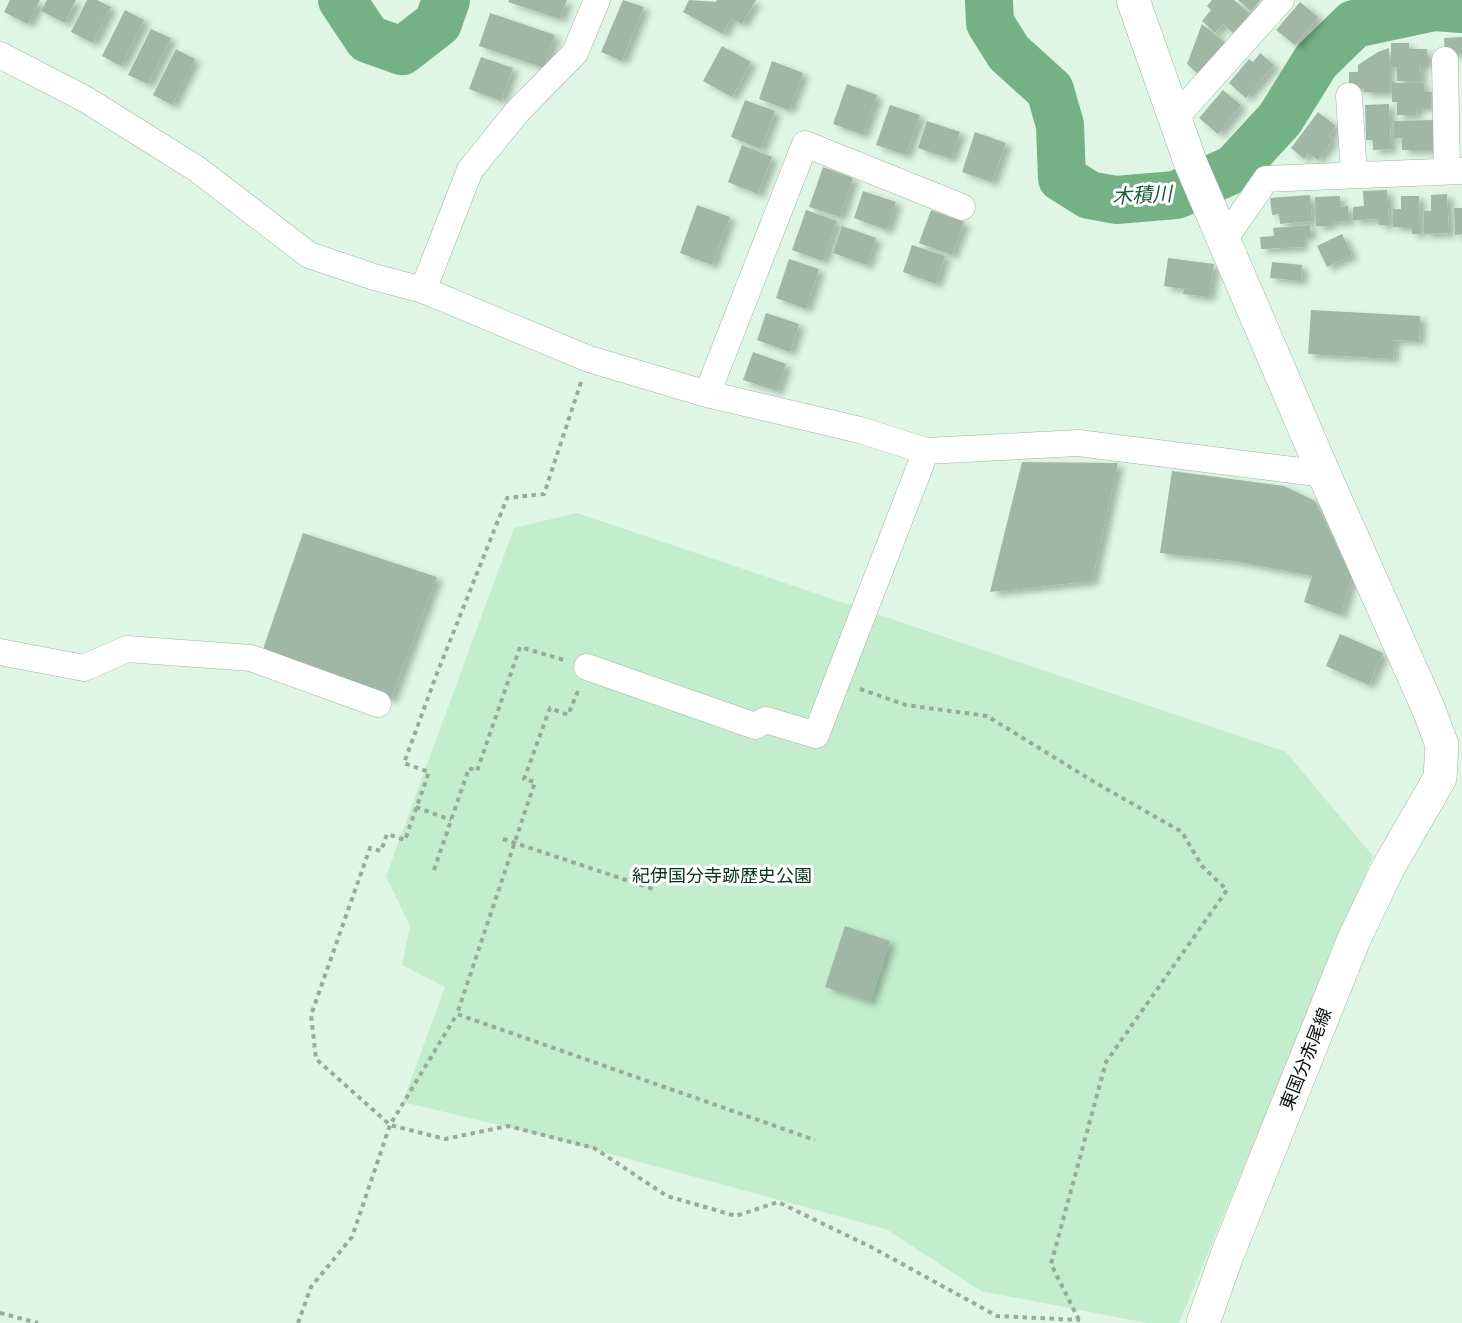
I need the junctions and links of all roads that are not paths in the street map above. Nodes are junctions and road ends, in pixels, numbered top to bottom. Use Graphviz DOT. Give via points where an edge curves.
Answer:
graph roads {
  1 [pos="597,0"];
  2 [pos="1133,0"];
  3 [pos="1281,0"];
  4 [pos="0,56"];
  5 [pos="1445,60"];
  6 [pos="1349,96"];
  7 [pos="1175,118"];
  8 [pos="1454,171"];
  9 [pos="1354,175"];
  10 [pos="962,207"];
  11 [pos="1219,227"];
  12 [pos="423,290"];
  13 [pos="707,394"];
  14 [pos="926,451"];
  15 [pos="1324,474"];
  16 [pos="0,652"];
  17 [pos="587,668"];
  18 [pos="378,704"];
  19 [pos="1203,1323"];
  1 -- 12 [label="street" via="575,53 517,112 471,170"];
  2 -- 7 [label="street, 東国分赤尾線"];
  3 -- 7 [label="street"];
  4 -- 12 [label="street" via="85,99 197,169 309,255"];
  5 -- 8 [label="street"];
  6 -- 9 [label="street"];
  7 -- 11 [label="street, 東国分赤尾線"];
  8 -- 9 [label="street"];
  9 -- 11 [label="street" via="1266,179"];
  10 -- 13 [label="street" via="805,144"];
  11 -- 15 [label="street, 東国分赤尾線"];
  12 -- 13 [label="street" via="589,359"];
  13 -- 14 [label="street" via="860,430"];
  14 -- 15 [label="street" via="1078,443"];
  14 -- 17 [label="street" via="816,735 766,720 754,726"];
  15 -- 19 [label="street, 東国分赤尾線" via="1429,710 1442,745 1440,778 1388,868 1354,939"];
  16 -- 18 [label="street" via="84,669 127,649 251,658"];
}
